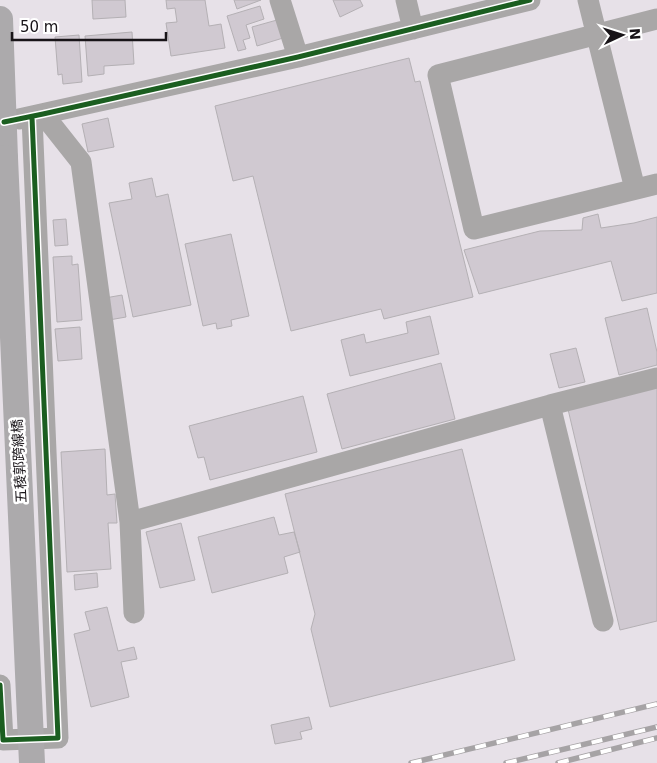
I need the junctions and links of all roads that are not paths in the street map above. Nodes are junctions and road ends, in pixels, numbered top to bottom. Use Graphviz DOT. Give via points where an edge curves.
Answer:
graph roads {
  1 [pos="280,0"];
  2 [pos="406,0"];
  3 [pos="530,0"];
  4 [pos="588,0"];
  5 [pos="0,19"];
  6 [pos="657,19"];
  7 [pos="413,28"];
  8 [pos="596,34"];
  9 [pos="298,56"];
  10 [pos="1,67"];
  11 [pos="38,115"];
  12 [pos="4,122"];
  13 [pos="657,184"];
  14 [pos="635,189"];
  15 [pos="657,378"];
  16 [pos="550,405"];
  17 [pos="130,522"];
  18 [pos="134,613"];
  19 [pos="603,621"];
  20 [pos="0,685"];
  21 [pos="32,763"];
  1 -- 9 [label="street"];
  2 -- 7 [label="street"];
  3 -- 7 [label="street"];
  4 -- 8 [label="street"];
  5 -- 10 [label="main road, 五稜郭跨線橋"];
  6 -- 8 [label="street"];
  7 -- 9 [label="street"];
  8 -- 14 [label="street"];
  8 -- 14 [label="street" via="438,75 474,229"];
  9 -- 11 [label="street"];
  10 -- 12 [label="main road, 五稜郭跨線橋"];
  11 -- 12 [label="street"];
  11 -- 17 [label="street" via="81,162"];
  11 -- 20 [label="street" via="58,738 3,740"];
  12 -- 21 [label="main road, 五稜郭跨線橋, bridge"];
  13 -- 14 [label="street"];
  15 -- 16 [label="street"];
  16 -- 17 [label="street"];
  16 -- 19 [label="street"];
  17 -- 18 [label="street"];
}
